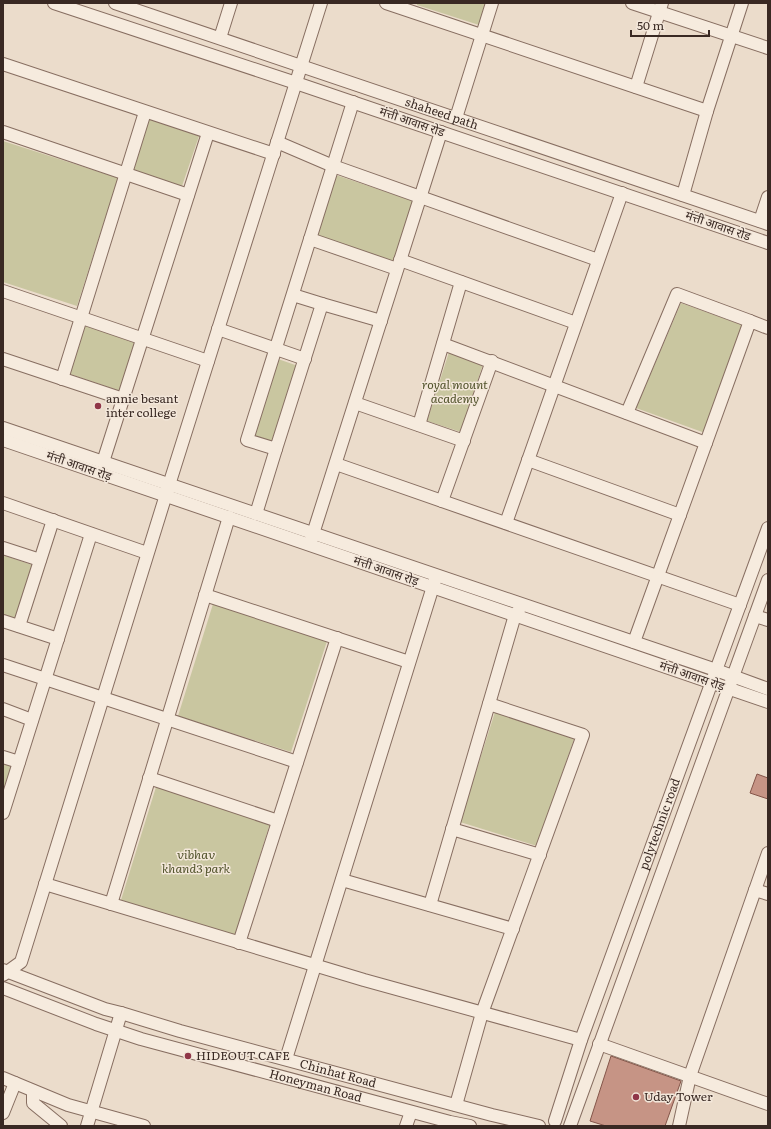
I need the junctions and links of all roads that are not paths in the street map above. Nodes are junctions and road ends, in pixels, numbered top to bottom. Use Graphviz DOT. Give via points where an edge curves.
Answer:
graph roads {
  1 [pos="54,3"];
  2 [pos="115,3"];
  3 [pos="231,3"];
  4 [pos="321,3"];
  5 [pos="386,3"];
  6 [pos="492,3"];
  7 [pos="632,3"];
  8 [pos="742,3"];
  9 [pos="410,7"];
  10 [pos="661,7"];
  11 [pos="482,35"];
  12 [pos="732,35"];
  13 [pos="220,38"];
  14 [pos="768,48"];
  15 [pos="3,64"];
  16 [pos="302,66"];
  17 [pos="296,83"];
  18 [pos="636,87"];
  19 [pos="353,102"];
  20 [pos="707,111"];
  21 [pos="145,112"];
  22 [pos="456,118"];
  23 [pos="3,132"];
  24 [pos="441,132"];
  25 [pos="208,133"];
  26 [pos="276,148"];
  27 [pos="333,166"];
  28 [pos="125,174"];
  29 [pos="622,193"];
  30 [pos="188,195"];
  31 [pos="683,195"];
  32 [pos="420,197"];
  33 [pos="768,197"];
  34 [pos="764,223"];
  35 [pos="310,239"];
  36 [pos="768,243"];
  37 [pos="598,260"];
  38 [pos="399,264"];
  39 [pos="461,282"];
  40 [pos="3,290"];
  41 [pos="293,295"];
  42 [pos="322,304"];
  43 [pos="81,317"];
  44 [pos="381,321"];
  45 [pos="750,321"];
  46 [pos="576,323"];
  47 [pos="768,328"];
  48 [pos="218,329"];
  49 [pos="142,338"];
  50 [pos="443,344"];
  51 [pos="276,349"];
  52 [pos="3,359"];
  53 [pos="305,359"];
  54 [pos="208,361"];
  55 [pos="492,361"];
  56 [pos="62,379"];
  57 [pos="554,385"];
  58 [pos="123,399"];
  59 [pos="355,403"];
  60 [pos="627,413"];
  61 [pos="419,425"];
  62 [pos="3,428"];
  63 [pos="3,440"];
  64 [pos="464,441"];
  65 [pos="706,443"];
  66 [pos="276,449"];
  67 [pos="528,460"];
  68 [pos="103,462"];
  69 [pos="336,464"];
  70 [pos="167,490"];
  71 [pos="442,501"];
  72 [pos="3,503"];
  73 [pos="256,514"];
  74 [pos="680,515"];
  75 [pos="229,518"];
  76 [pos="53,520"];
  77 [pos="506,523"];
  78 [pos="768,528"];
  79 [pos="90,534"];
  80 [pos="312,539"];
  81 [pos="3,548"];
  82 [pos="147,553"];
  83 [pos="40,560"];
  84 [pos="436,575"];
  85 [pos="658,576"];
  86 [pos="768,580"];
  87 [pos="432,587"];
  88 [pos="205,595"];
  89 [pos="522,604"];
  90 [pos="740,605"];
  91 [pos="515,615"];
  92 [pos="755,616"];
  93 [pos="768,620"];
  94 [pos="3,621"];
  95 [pos="19,626"];
  96 [pos="337,638"];
  97 [pos="58,639"];
  98 [pos="634,642"];
  99 [pos="409,662"];
  100 [pos="3,665"];
  101 [pos="716,670"];
  102 [pos="733,676"];
  103 [pos="45,679"];
  104 [pos="712,683"];
  105 [pos="728,689"];
  106 [pos="768,689"];
  107 [pos="103,698"];
  108 [pos="768,702"];
  109 [pos="489,704"];
  110 [pos="3,709"];
  111 [pos="167,719"];
  112 [pos="32,720"];
  113 [pos="3,757"];
  114 [pos="19,762"];
  115 [pos="297,762"];
  116 [pos="149,778"];
  117 [pos="3,813"];
  118 [pos="278,821"];
  119 [pos="452,829"];
  120 [pos="768,853"];
  121 [pos="540,855"];
  122 [pos="342,880"];
  123 [pos="45,884"];
  124 [pos="755,890"];
  125 [pos="768,894"];
  126 [pos="111,904"];
  127 [pos="430,905"];
  128 [pos="513,929"];
  129 [pos="239,943"];
  130 [pos="315,966"];
  131 [pos="5,972"];
  132 [pos="3,988"];
  133 [pos="121,1013"];
  134 [pos="482,1013"];
  135 [pos="116,1031"];
  136 [pos="581,1040"];
  137 [pos="599,1044"];
  138 [pos="286,1059"];
  139 [pos="690,1076"];
  140 [pos="3,1078"];
  141 [pos="15,1083"];
  142 [pos="33,1091"];
  143 [pos="768,1104"];
  144 [pos="456,1105"];
  145 [pos="91,1111"];
  146 [pos="411,1112"];
  147 [pos="3,1113"];
  148 [pos="551,1124"];
  149 [pos="61,1126"];
  150 [pos="86,1126"];
  151 [pos="144,1126"];
  152 [pos="406,1126"];
  153 [pos="470,1126"];
  154 [pos="539,1126"];
  155 [pos="569,1126"];
  156 [pos="680,1126"];
  1 -- 17 [label="street, मंत्ती आवास रोड"];
  2 -- 13 [label="street, shaheed path"];
  3 -- 13 [label="street"];
  4 -- 16 [label="street"];
  5 -- 9 [label="street"];
  6 -- 11 [label="street"];
  7 -- 10 [label="street"];
  8 -- 12 [label="street"];
  9 -- 11 [label="street"];
  10 -- 12 [label="street"];
  10 -- 18 [label="street"];
  11 -- 18 [label="street"];
  11 -- 22 [label="street"];
  12 -- 14 [label="street"];
  12 -- 20 [label="street"];
  13 -- 16 [label="street, shaheed path"];
  15 -- 21 [label="street"];
  16 -- 17 [label="street"];
  16 -- 22 [label="street, shaheed path"];
  17 -- 19 [label="street, मंत्ती आवास रोड"];
  17 -- 26 [label="street"];
  18 -- 20 [label="street"];
  19 -- 24 [label="street, मंत्ती आवास रोड"];
  19 -- 27 [label="street"];
  20 -- 31 [label="street"];
  21 -- 25 [label="street"];
  21 -- 28 [label="street"];
  22 -- 31 [label="street, shaheed path"];
  23 -- 28 [label="street"];
  24 -- 29 [label="street, मंत्ती आवास रोड"];
  24 -- 32 [label="street"];
  25 -- 26 [label="street"];
  25 -- 30 [label="street"];
  26 -- 27 [label="street"];
  26 -- 48 [label="street"];
  27 -- 32 [label="street"];
  27 -- 35 [label="street"];
  28 -- 30 [label="street"];
  28 -- 43 [label="street"];
  29 -- 36 [label="street, मंत्ती आवास रोड"];
  29 -- 37 [label="street"];
  30 -- 49 [label="street"];
  31 -- 34 [label="street, shaheed path"];
  32 -- 37 [label="street"];
  32 -- 38 [label="street"];
  33 -- 34 [label="street"];
  35 -- 38 [label="street"];
  35 -- 41 [label="street"];
  37 -- 46 [label="street"];
  38 -- 39 [label="street"];
  38 -- 44 [label="street"];
  39 -- 46 [label="street"];
  39 -- 50 [label="street"];
  40 -- 43 [label="street"];
  41 -- 42 [label="street"];
  41 -- 51 [label="street"];
  42 -- 44 [label="street"];
  42 -- 53 [label="street"];
  43 -- 49 [label="street"];
  43 -- 56 [label="street"];
  44 -- 59 [label="street"];
  45 -- 47 [label="street"];
  45 -- 60 [label="street" via="678,294"];
  45 -- 65 [label="street"];
  46 -- 57 [label="street"];
  48 -- 51 [label="street"];
  48 -- 54 [label="street"];
  49 -- 54 [label="street"];
  49 -- 58 [label="street"];
  50 -- 55 [label="street"];
  50 -- 61 [label="street"];
  51 -- 53 [label="street"];
  51 -- 66 [label="street" via="247,440"];
  52 -- 56 [label="street"];
  53 -- 66 [label="street"];
  54 -- 70 [label="street"];
  55 -- 57 [label="street"];
  55 -- 64 [label="street"];
  56 -- 58 [label="street"];
  57 -- 60 [label="street"];
  57 -- 67 [label="street"];
  58 -- 68 [label="street"];
  59 -- 61 [label="street"];
  59 -- 69 [label="street"];
  60 -- 65 [label="street"];
  61 -- 64 [label="street"];
  62 -- 68 [label="street"];
  63 -- 70 [label="street, मंत्ती आवास रोड़"];
  64 -- 71 [label="street"];
  65 -- 74 [label="street"];
  66 -- 73 [label="street"];
  67 -- 74 [label="street"];
  67 -- 77 [label="street"];
  68 -- 70 [label="street"];
  69 -- 71 [label="street"];
  69 -- 80 [label="street"];
  70 -- 73 [label="street"];
  70 -- 75 [label="street, मंत्ती आवास रोड़"];
  70 -- 82 [label="street"];
  71 -- 77 [label="street"];
  72 -- 76 [label="street"];
  73 -- 80 [label="street"];
  74 -- 85 [label="street"];
  75 -- 80 [label="street, मंत्ती आवास रोड़"];
  75 -- 88 [label="street"];
  76 -- 79 [label="street"];
  76 -- 83 [label="street"];
  77 -- 85 [label="street"];
  78 -- 90 [label="street, polytechnic road"];
  79 -- 82 [label="street"];
  79 -- 97 [label="street"];
  80 -- 84 [label="street"];
  80 -- 87 [label="street, मंत्ती आवास रोड़"];
  81 -- 83 [label="street"];
  82 -- 107 [label="street"];
  83 -- 95 [label="street"];
  84 -- 87 [label="street"];
  84 -- 89 [label="street"];
  85 -- 90 [label="street"];
  85 -- 98 [label="street"];
  86 -- 92 [label="street"];
  87 -- 91 [label="street, मंत्ती आवास रोड़"];
  87 -- 99 [label="street"];
  88 -- 96 [label="street"];
  88 -- 111 [label="street"];
  89 -- 91 [label="street"];
  89 -- 98 [label="street"];
  90 -- 101 [label="street, polytechnic road"];
  91 -- 104 [label="street, मंत्ती आवास रोड़"];
  91 -- 109 [label="street"];
  92 -- 93 [label="street"];
  92 -- 102 [label="street"];
  94 -- 95 [label="street"];
  95 -- 97 [label="street"];
  96 -- 99 [label="street"];
  96 -- 115 [label="street"];
  97 -- 103 [label="street"];
  98 -- 101 [label="street"];
  99 -- 122 [label="street"];
  100 -- 103 [label="street"];
  101 -- 102 [label="street"];
  101 -- 104 [label="street, polytechnic road"];
  102 -- 105 [label="street"];
  102 -- 106 [label="street"];
  103 -- 107 [label="street"];
  103 -- 112 [label="street"];
  104 -- 105 [label="street, मंत्ती आवास रोड़"];
  104 -- 136 [label="street, polytechnic road"];
  105 -- 108 [label="street, मंत्ती आवास रोड़"];
  105 -- 137 [label="street"];
  107 -- 111 [label="street"];
  107 -- 123 [label="street"];
  109 -- 119 [label="street"];
  109 -- 121 [label="street" via="583,735"];
  110 -- 112 [label="street"];
  111 -- 115 [label="street"];
  111 -- 116 [label="street"];
  112 -- 114 [label="street"];
  113 -- 114 [label="street"];
  114 -- 117 [label="street"];
  115 -- 118 [label="street"];
  116 -- 118 [label="street"];
  116 -- 126 [label="street"];
  118 -- 129 [label="street"];
  119 -- 121 [label="street"];
  119 -- 127 [label="street"];
  120 -- 124 [label="street"];
  121 -- 128 [label="street"];
  122 -- 127 [label="street"];
  122 -- 130 [label="street"];
  123 -- 126 [label="street"];
  123 -- 131 [label="street" via="21,962"];
  124 -- 125 [label="street"];
  124 -- 139 [label="street"];
  126 -- 129 [label="street"];
  127 -- 128 [label="street"];
  128 -- 134 [label="street"];
  129 -- 130 [label="street"];
  130 -- 134 [label="street"];
  130 -- 138 [label="street"];
  131 -- 133 [label="street, Chinhat Road"];
  132 -- 135 [label="street, Honeyman Road"];
  133 -- 135 [label="street"];
  133 -- 138 [label="street, Chinhat Road"];
  134 -- 136 [label="street"];
  134 -- 144 [label="street"];
  135 -- 145 [label="street"];
  135 -- 146 [label="street, Honeyman Road"];
  136 -- 148 [label="street, polytechnic road"];
  137 -- 139 [label="street"];
  137 -- 155 [label="street"];
  138 -- 144 [label="street, Chinhat Road"];
  139 -- 143 [label="street"];
  139 -- 156 [label="street"];
  140 -- 141 [label="street"];
  141 -- 142 [label="street"];
  141 -- 147 [label="street"];
  142 -- 145 [label="street"];
  142 -- 149 [label="street" via="33,1104"];
  144 -- 154 [label="street, Chinhat Road"];
  145 -- 150 [label="street"];
  145 -- 151 [label="street"];
  146 -- 152 [label="street"];
  146 -- 153 [label="street, Honeyman Road"];
  148 -- 155 [label="street" via="561,1122"];
}
